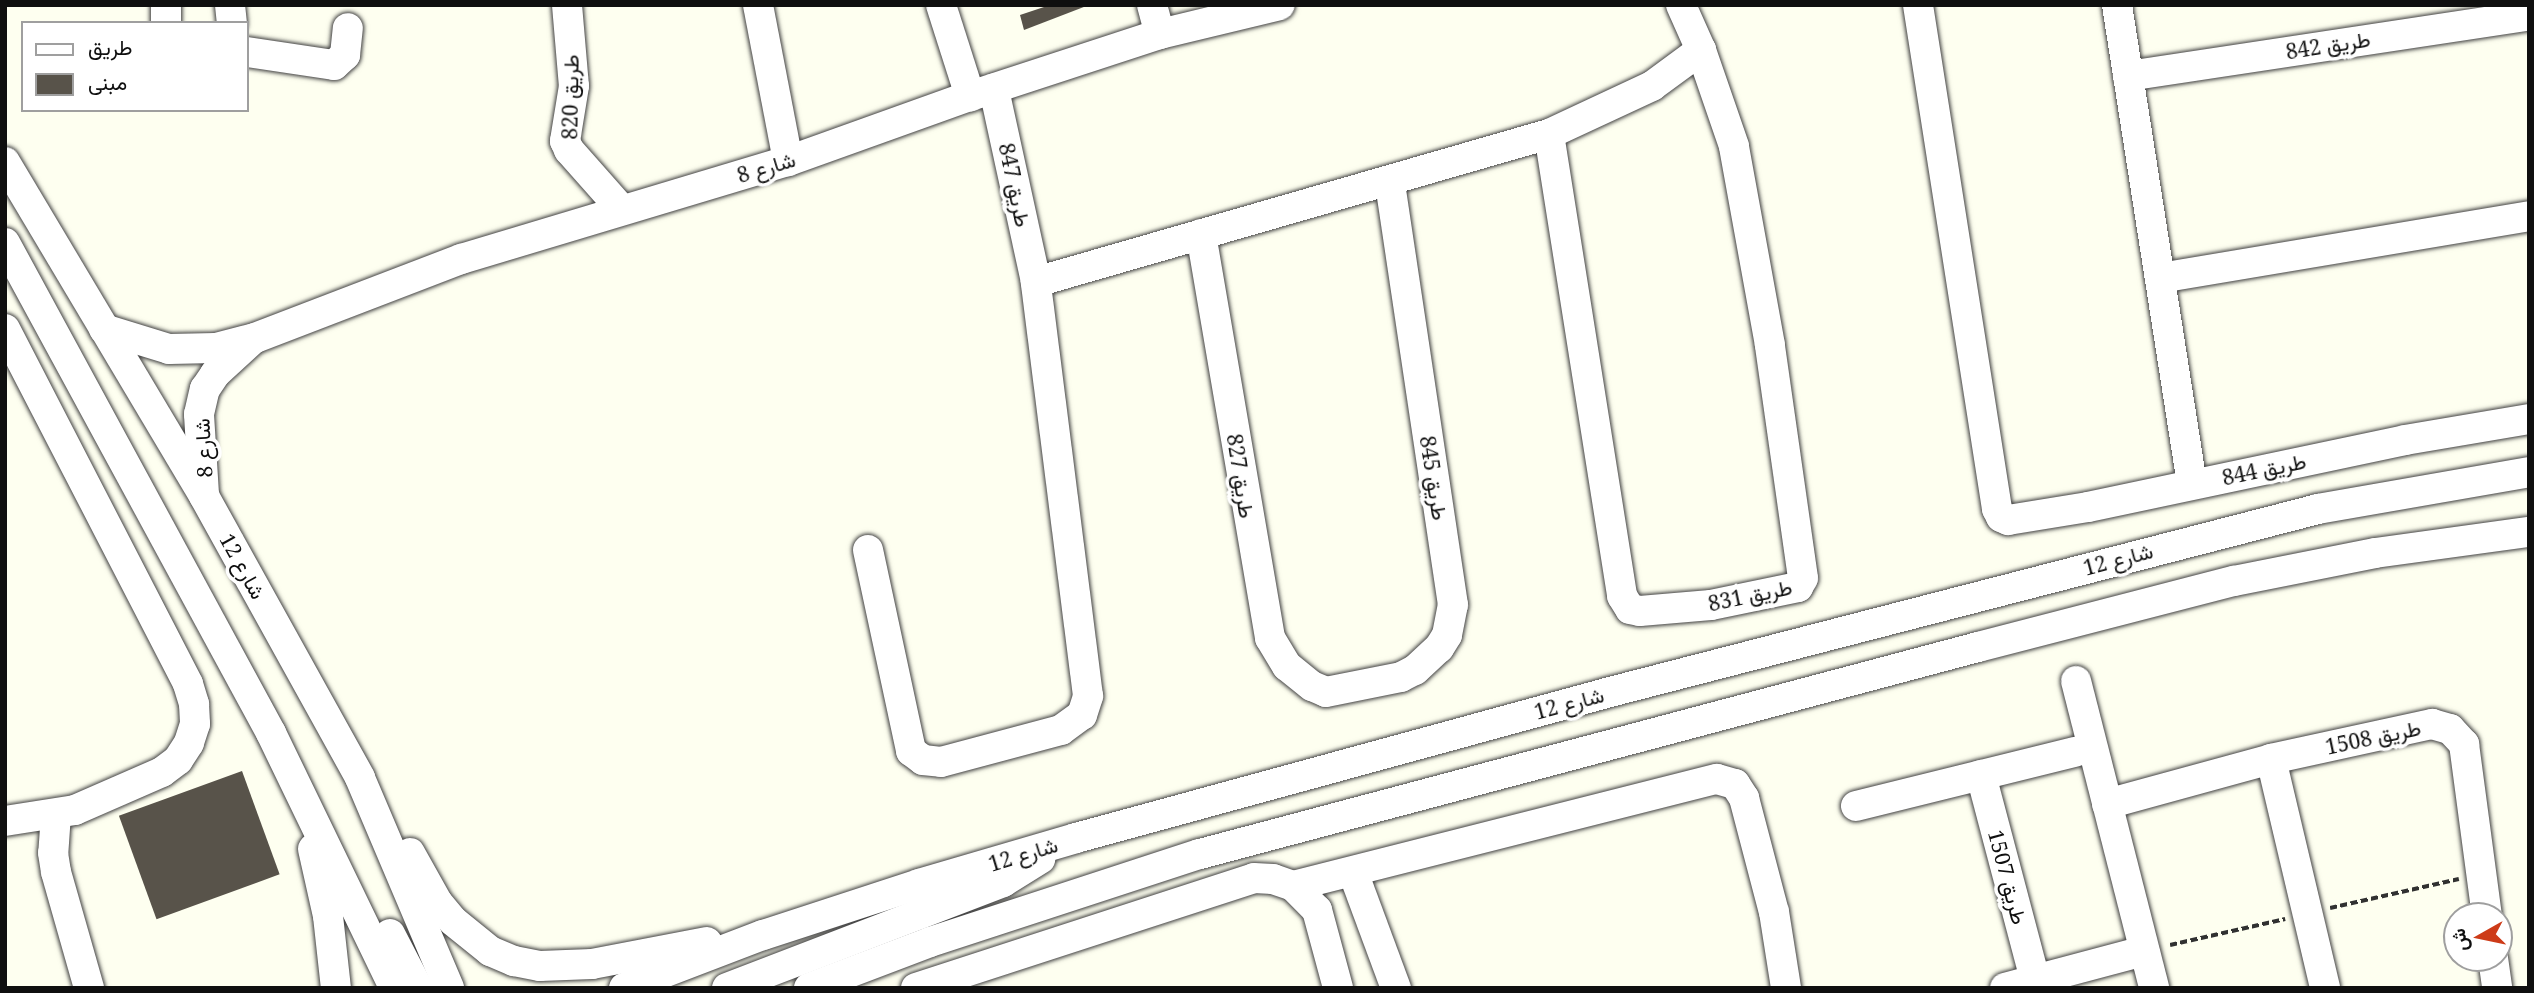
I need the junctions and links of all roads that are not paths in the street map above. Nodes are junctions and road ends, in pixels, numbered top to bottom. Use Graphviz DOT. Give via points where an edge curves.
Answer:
graph roads {
  1 [pos="567,5"];
  2 [pos="758,5"];
  3 [pos="941,5"];
  4 [pos="1152,5"];
  5 [pos="1280,5"];
  6 [pos="1681,5"];
  7 [pos="1918,5"];
  8 [pos="2117,5"];
  9 [pos="2529,15"];
  10 [pos="348,28"];
  11 [pos="1160,34"];
  12 [pos="1701,50"];
  13 [pos="248,52"];
  14 [pos="2128,76"];
  15 [pos="982,92"];
  16 [pos="1549,134"];
  17 [pos="788,161"];
  18 [pos="5,162"];
  19 [pos="1390,182"];
  20 [pos="622,211"];
  21 [pos="2529,216"];
  22 [pos="1201,234"];
  23 [pos="5,243"];
  24 [pos="2160,278"];
  25 [pos="1036,282"];
  26 [pos="19,287"];
  27 [pos="5,329"];
  28 [pos="104,329"];
  29 [pos="255,338"];
  30 [pos="5,376"];
  31 [pos="38,393"];
  32 [pos="2529,419"];
  33 [pos="2529,472"];
  34 [pos="2192,484"];
  35 [pos="204,496"];
  36 [pos="2529,532"];
  37 [pos="868,550"];
  38 [pos="224,645"];
  39 [pos="2076,681"];
  40 [pos="1326,692"];
  41 [pos="2075,752"];
  42 [pos="2271,759"];
  43 [pos="1981,775"];
  44 [pos="360,778"];
  45 [pos="293,782"];
  46 [pos="2107,804"];
  47 [pos="1856,806"];
  48 [pos="56,814"];
  49 [pos="5,821"];
  50 [pos="1076,838"];
  51 [pos="1353,872"];
  52 [pos="1293,886"];
  53 [pos="2485,902"];
  54 [pos="763,935"];
  55 [pos="2144,951"];
  56 [pos="2035,980"];
  57 [pos="89,988"];
  58 [pos="336,988"];
  59 [pos="394,988"];
  60 [pos="418,988"];
  61 [pos="449,988"];
  62 [pos="624,988"];
  63 [pos="727,988"];
  64 [pos="809,988"];
  65 [pos="916,988"];
  66 [pos="1338,988"];
  67 [pos="1396,988"];
  68 [pos="1786,988"];
  69 [pos="2005,988"];
  70 [pos="2154,988"];
  71 [pos="2325,988"];
  1 -- 20 [label="street, طريق 820" via="574,86 565,141"];
  2 -- 17 [label="street"];
  3 -- 15 [label="street, طريق 847"];
  4 -- 11 [label="street"];
  5 -- 11 [label="street, شارع 8"];
  6 -- 12 [label="street, طريق 831"];
  7 -- 34 [label="street, طريق 844" via="2001,517 2008,520 2088,507"];
  8 -- 14 [label="street"];
  9 -- 14 [label="street, طريق 842"];
  10 -- 13 [label="street" via="345,55 334,65"];
  11 -- 15 [label="street, شارع 8"];
  12 -- 16 [label="street" via="1652,86"];
  12 -- 16 [label="street, طريق 831" via="1734,146 1763,306 1803,578 1798,587 1711,605 1640,611 1630,609 1622,596"];
  14 -- 24 [label="street"];
  15 -- 17 [label="street, شارع 8"];
  15 -- 25 [label="street, طريق 847"];
  16 -- 19 [label="street"];
  17 -- 20 [label="street, شارع 8"];
  18 -- 28 [label="street, شارع 12"];
  19 -- 22 [label="street"];
  19 -- 40 [label="street, طريق 845" via="1453,605 1447,635 1415,670"];
  20 -- 29 [label="street, شارع 8" via="461,259"];
  21 -- 24 [label="street"];
  22 -- 25 [label="street"];
  22 -- 40 [label="street, طريق 827" via="1265,622 1287,666"];
  23 -- 26 [label="street"];
  24 -- 34 [label="street"];
  25 -- 37 [label="street, طريق 847" via="1088,696 1082,715 1061,730 941,762 923,760 911,751"];
  26 -- 38 [label="street"];
  27 -- 31 [label="street"];
  28 -- 29 [label="street, شارع 8" via="169,349 216,348"];
  28 -- 35 [label="street, شارع 12"];
  29 -- 35 [label="street, شارع 8" via="205,389 199,414"];
  30 -- 31 [label="street"];
  31 -- 48 [label="street" via="188,684 195,724 189,744 162,772"];
  32 -- 34 [label="street, طريق 844"];
  33 -- 50 [label="street, شارع 12" via="2318,509 2217,533"];
  35 -- 44 [label="street, شارع 12"];
  36 -- 64 [label="street" via="2375,553 2234,581 1200,853 930,942"];
  38 -- 45 [label="street"];
  38 -- 60 [label="street" via="246,660 254,673"];
  39 -- 46 [label="street"];
  41 -- 43 [label="street"];
  42 -- 46 [label="street, طريق 1508"];
  42 -- 53 [label="street, طريق 1508" via="2432,724 2450,729 2464,744"];
  42 -- 71 [label="street"];
  43 -- 47 [label="street"];
  43 -- 56 [label="street, طريق 1507"];
  44 -- 54 [label="street" via="379,798 438,903 470,938 490,951 540,966 566,966"];
  44 -- 61 [label="street, شارع 12"];
  45 -- 58 [label="street" via="319,871"];
  45 -- 59 [label="street"];
  46 -- 55 [label="street"];
  48 -- 49 [label="street"];
  48 -- 57 [label="street" via="56,872"];
  50 -- 54 [label="street, شارع 12"];
  50 -- 63 [label="street" via="1003,882"];
  51 -- 52 [label="street"];
  51 -- 67 [label="street"];
  51 -- 68 [label="street" via="1717,779 1735,784 1744,797 1774,912"];
  52 -- 65 [label="street" via="1273,878 1254,878"];
  52 -- 66 [label="street" via="1317,910"];
  54 -- 62 [label="street, شارع 12"];
  55 -- 56 [label="street"];
  55 -- 70 [label="street"];
  56 -- 69 [label="street"];
}
